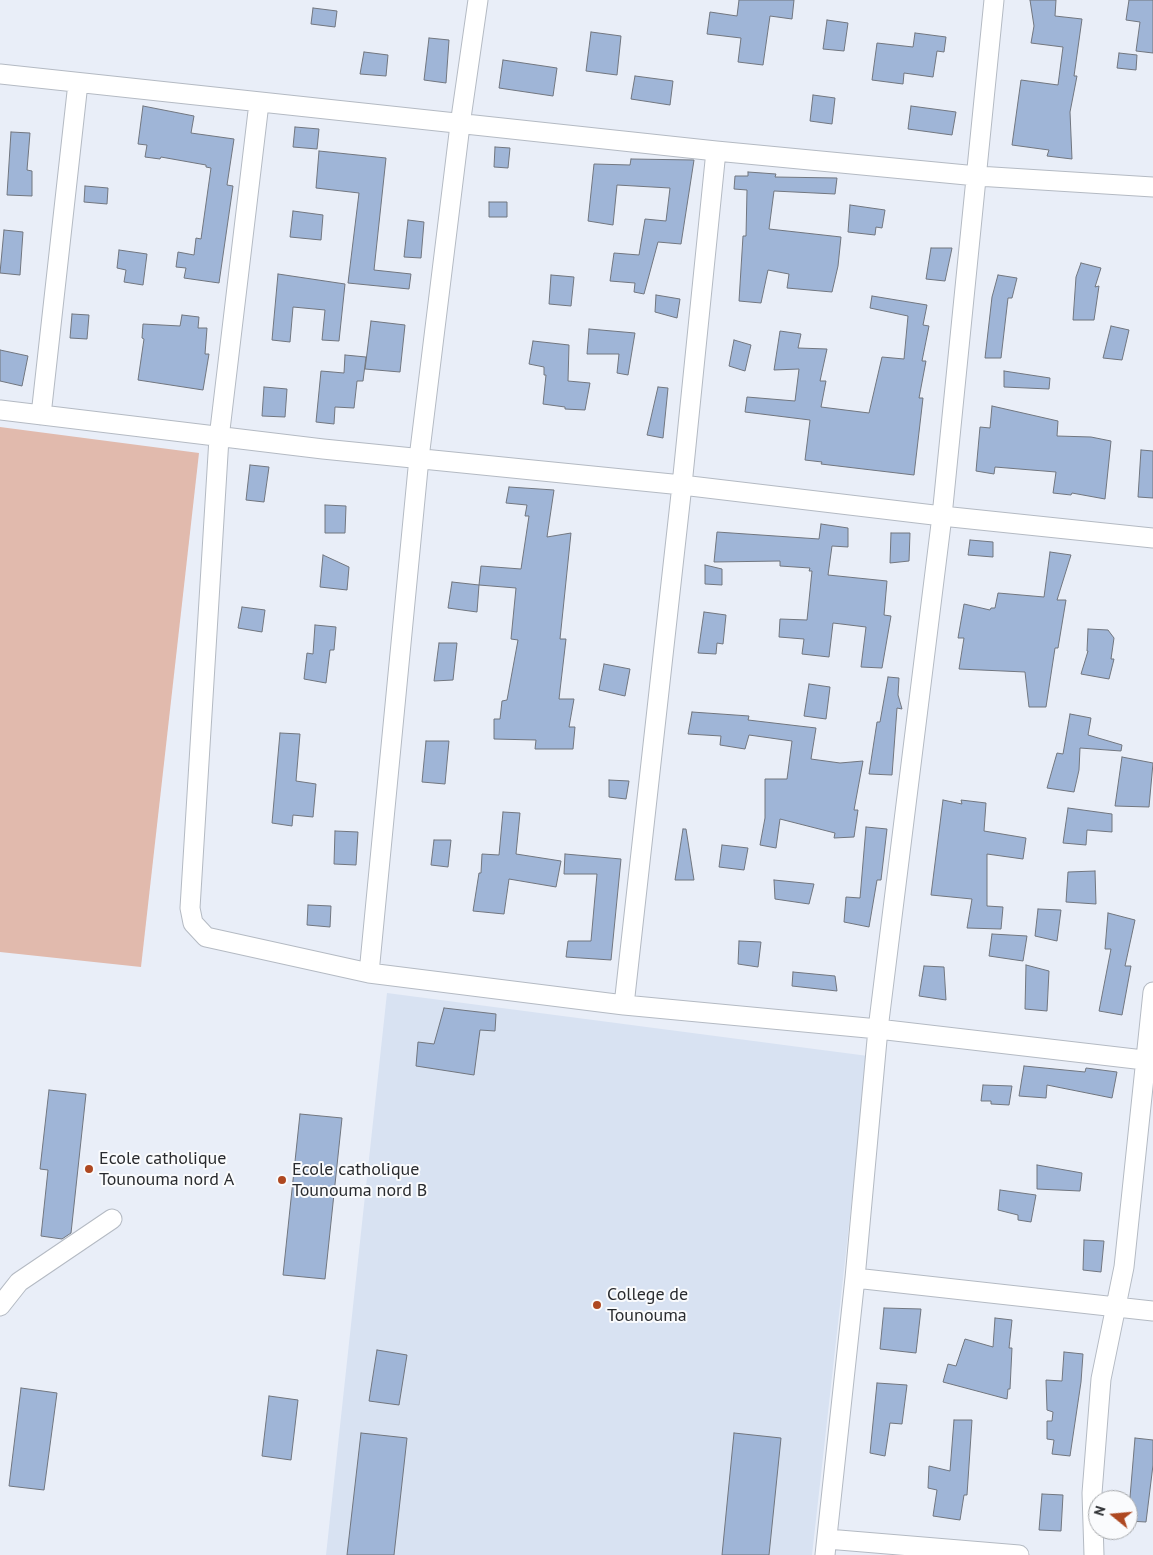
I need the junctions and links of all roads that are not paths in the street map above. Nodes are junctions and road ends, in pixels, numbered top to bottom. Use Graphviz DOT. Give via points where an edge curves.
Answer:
graph roads {
  1 [pos="478,0"];
  2 [pos="994,0"];
  3 [pos="0,74"];
  4 [pos="78,83"];
  5 [pos="259,103"];
  6 [pos="460,125"];
  7 [pos="716,151"];
  8 [pos="976,176"];
  9 [pos="1153,187"];
  10 [pos="0,410"];
  11 [pos="41,415"];
  12 [pos="219,438"];
  13 [pos="419,458"];
  14 [pos="682,484"];
  15 [pos="942,516"];
  16 [pos="1153,538"];
  17 [pos="369,973"];
  18 [pos="1153,992"];
  19 [pos="624,1005"];
  20 [pos="878,1029"];
  21 [pos="1149,1061"];
  22 [pos="112,1219"];
  23 [pos="854,1278"];
  24 [pos="0,1306"];
  25 [pos="1116,1308"];
  26 [pos="1153,1311"];
  27 [pos="826,1547"];
  28 [pos="1019,1555"];
  29 [pos="1094,1555"];
  1 -- 6 [label="street"];
  2 -- 8 [label="street"];
  3 -- 4 [label="street"];
  4 -- 5 [label="street"];
  4 -- 11 [label="street"];
  5 -- 6 [label="street"];
  5 -- 12 [label="street"];
  6 -- 7 [label="street"];
  6 -- 13 [label="street"];
  7 -- 8 [label="street"];
  7 -- 14 [label="street"];
  8 -- 9 [label="street"];
  8 -- 15 [label="street"];
  10 -- 11 [label="street"];
  11 -- 12 [label="street"];
  12 -- 13 [label="street"];
  12 -- 17 [label="street" via="190,908 193,923 206,937 222,942"];
  13 -- 14 [label="street"];
  13 -- 17 [label="street"];
  14 -- 15 [label="street"];
  14 -- 19 [label="street"];
  15 -- 16 [label="street"];
  15 -- 20 [label="street"];
  17 -- 19 [label="street"];
  18 -- 21 [label="street"];
  19 -- 20 [label="street"];
  20 -- 21 [label="street"];
  20 -- 23 [label="street"];
  21 -- 25 [label="street" via="1124,1267"];
  22 -- 24 [label="street" via="19,1282"];
  23 -- 25 [label="street"];
  23 -- 27 [label="street"];
  25 -- 26 [label="street"];
  25 -- 29 [label="street" via="1101,1379 1096,1429 1092,1493"];
  27 -- 28 [label="street"];
}
